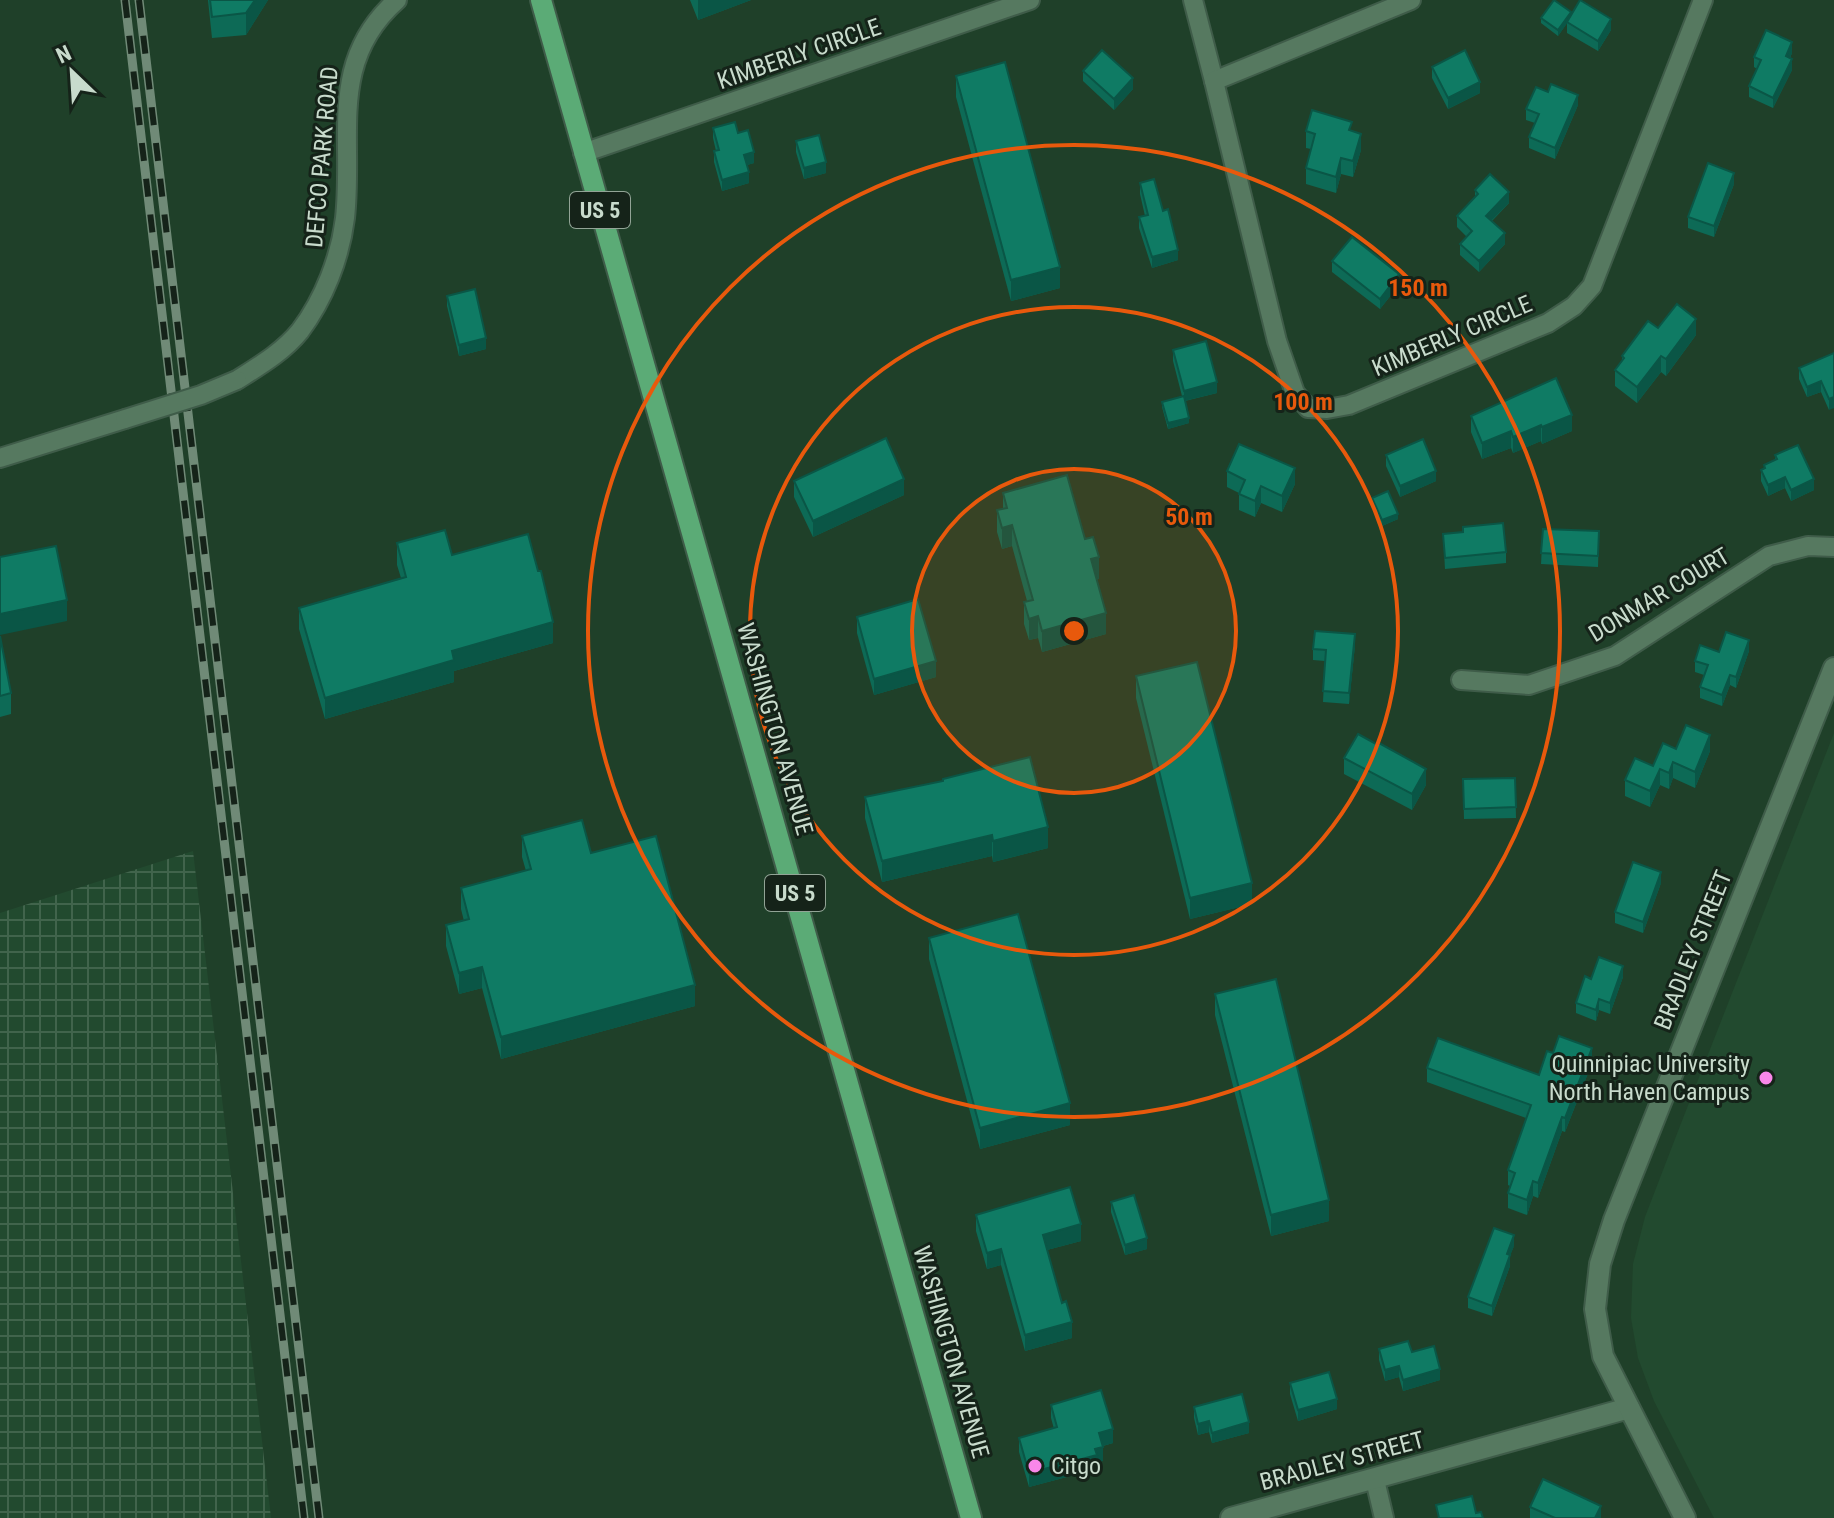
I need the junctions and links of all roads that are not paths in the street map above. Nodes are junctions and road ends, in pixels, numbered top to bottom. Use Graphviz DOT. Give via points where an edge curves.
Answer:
graph roads {
  1 [pos="397,0"];
  2 [pos="541,0"];
  3 [pos="1030,0"];
  4 [pos="1193,0"];
  5 [pos="1411,0"];
  6 [pos="1703,0"];
  7 [pos="1214,81"];
  8 [pos="583,153"];
  9 [pos="0,458"];
  10 [pos="1834,547"];
  11 [pos="1834,668"];
  12 [pos="1461,680"];
  13 [pos="1629,1408"];
  14 [pos="1375,1480"];
  15 [pos="971,1518"];
  16 [pos="1231,1518"];
  17 [pos="1384,1518"];
  18 [pos="1685,1518"];
  1 -- 9 [label="street, DEFCO PARK ROAD, bridge" via="356,54 349,86 345,218 337,258 299,332 237,380"];
  2 -- 8 [label="main road, WASHINGTON AVENUE / US 5"];
  3 -- 8 [label="street, KIMBERLY CIRCLE"];
  4 -- 7 [label="street, KIMBERLY CIRCLE"];
  5 -- 7 [label="street"];
  6 -- 7 [label="street, KIMBERLY CIRCLE" via="1592,286 1574,306 1548,323 1349,405 1327,409 1308,408 1295,393 1277,341"];
  8 -- 15 [label="main road, WASHINGTON AVENUE / US 5"];
  10 -- 12 [label="street, DONMAR COURT" via="1808,546 1769,556 1615,656 1529,685"];
  11 -- 13 [label="street, BRADLEY STREET" via="1600,1264 1595,1309 1603,1356"];
  13 -- 14 [label="street, BRADLEY STREET"];
  13 -- 18 [label="street"];
  14 -- 16 [label="street, BRADLEY STREET"];
  14 -- 17 [label="street"];
}
